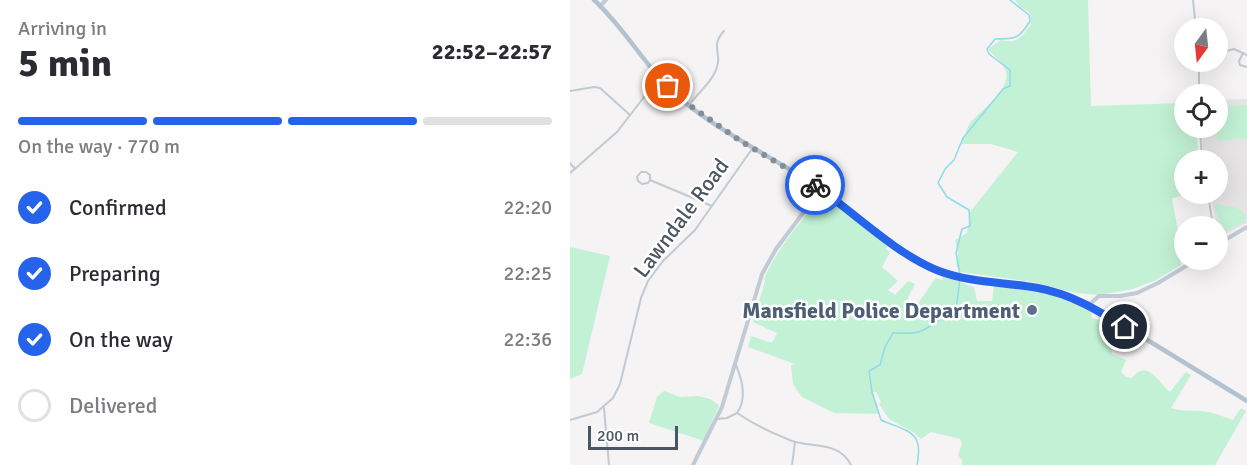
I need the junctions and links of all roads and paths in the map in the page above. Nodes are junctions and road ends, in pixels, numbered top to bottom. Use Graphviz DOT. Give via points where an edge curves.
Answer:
graph roads {
  1 [pos="594,0"];
  2 [pos="606,0"];
  3 [pos="1193,0"];
  4 [pos="600,6"];
  5 [pos="1195,18"];
  6 [pos="724,31"];
  7 [pos="1228,50"];
  8 [pos="1243,53"];
  9 [pos="1247,55"];
  10 [pos="1247,67"];
  11 [pos="660,77"];
  12 [pos="570,91"];
  13 [pos="689,105"];
  14 [pos="630,115"];
  15 [pos="752,149"];
  16 [pos="570,163"];
  17 [pos="575,169"];
  18 [pos="570,173"];
  19 [pos="650,180"];
  20 [pos="821,189"];
  21 [pos="712,206"];
  22 [pos="1247,227"];
  23 [pos="1228,238"];
  24 [pos="1179,270"];
  25 [pos="1089,305"];
  26 [pos="735,362"];
  27 [pos="1247,401"];
  28 [pos="604,408"];
  29 [pos="737,413"];
  30 [pos="717,419"];
  31 [pos="570,420"];
  32 [pos="795,442"];
  33 [pos="609,465"];
  34 [pos="693,465"];
  35 [pos="792,465"];
  36 [pos="851,465"];
  1 -- 4 [label="main road"];
  2 -- 4 [label="street"];
  3 -- 5 [label="street"];
  4 -- 11 [label="main road"];
  6 -- 13 [label="street" via="716,46 715,72"];
  7 -- 8 [label="street"];
  8 -- 9 [label="street"];
  8 -- 10 [label="street" via="1240,65"];
  11 -- 13 [label="main road"];
  11 -- 14 [label="street"];
  12 -- 14 [label="street" via="600,88"];
  13 -- 15 [label="main road"];
  14 -- 17 [label="street" via="611,138"];
  15 -- 20 [label="main road"];
  15 -- 21 [label="street, Lawndale Road"];
  16 -- 17 [label="street"];
  17 -- 18 [label="street"];
  19 -- 19 [label="street" via="646,172 638,175 640,183"];
  19 -- 21 [label="street"];
  20 -- 25 [label="main road" via="934,269 960,277 1038,288"];
  20 -- 26 [label="street" via="766,266"];
  21 -- 28 [label="street, Lawndale Road" via="648,281 617,392"];
  22 -- 23 [label="street"];
  24 -- 25 [label="street" via="1148,288 1120,296 1099,296"];
  25 -- 27 [label="main road"];
  26 -- 29 [label="street" via="742,397"];
  26 -- 30 [label="street"];
  28 -- 31 [label="street"];
  28 -- 33 [label="street"];
  29 -- 30 [label="street"];
  29 -- 32 [label="street"];
  30 -- 34 [label="street"];
  32 -- 35 [label="street"];
  32 -- 36 [label="street" via="830,447"];
}
